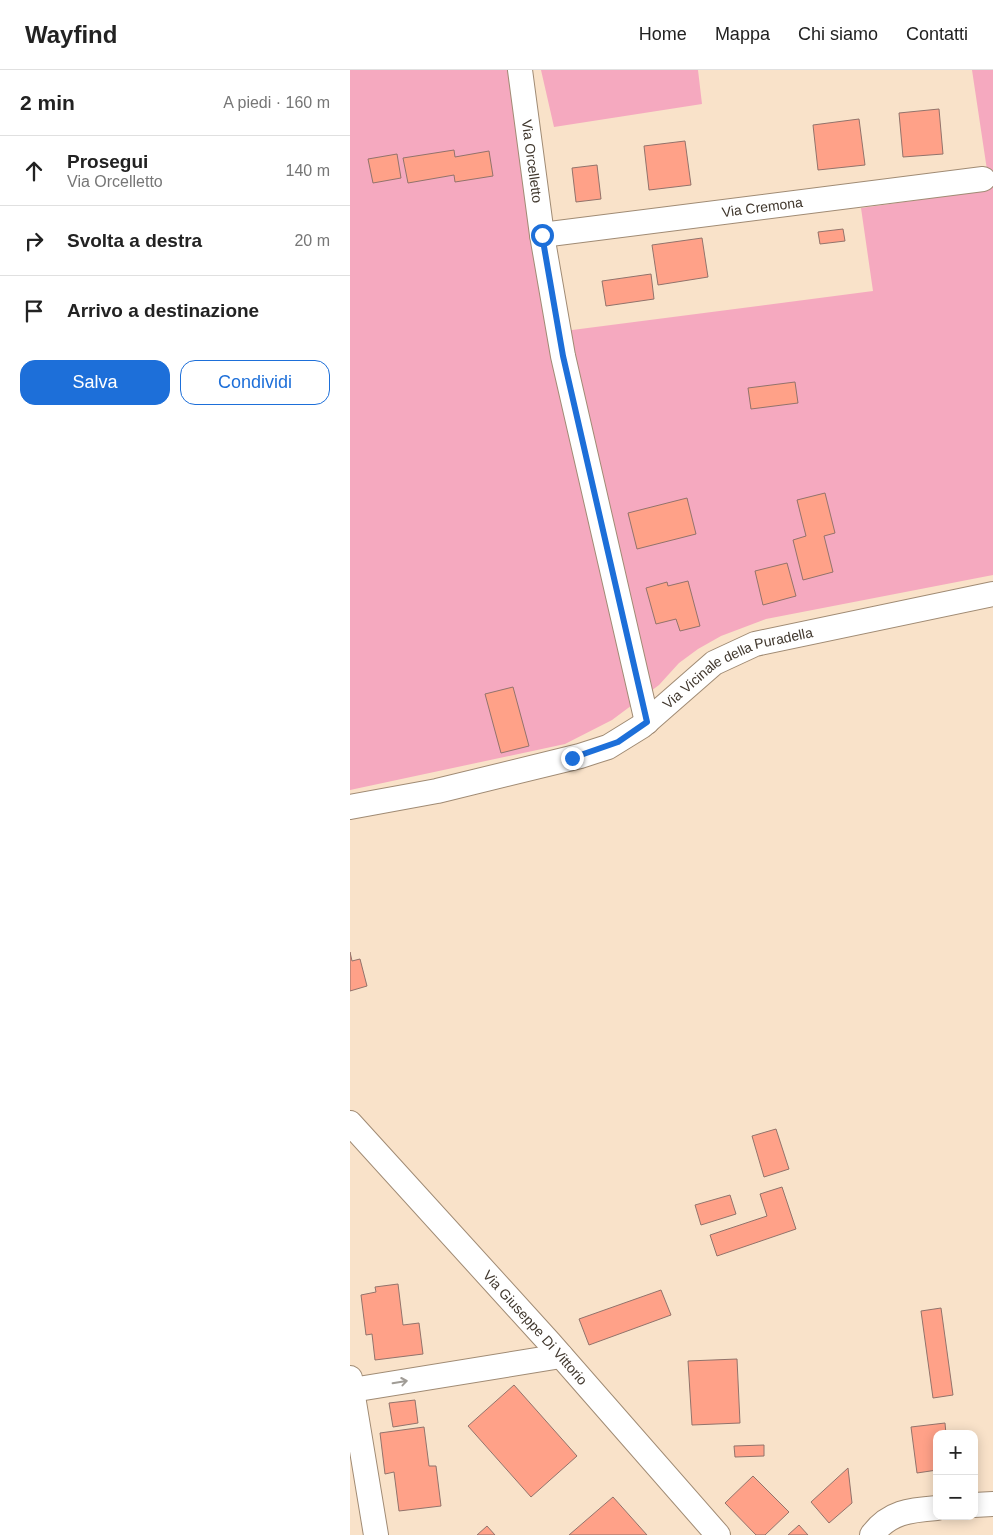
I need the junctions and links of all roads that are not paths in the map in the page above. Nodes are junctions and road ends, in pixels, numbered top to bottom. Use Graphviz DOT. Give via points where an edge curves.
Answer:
graph roads {
  1 [pos="520,70"];
  2 [pos="983,179"];
  3 [pos="542,235"];
  4 [pos="993,594"];
  5 [pos="647,722"];
  6 [pos="350,807"];
  7 [pos="350,1123"];
  8 [pos="561,1356"];
  9 [pos="351,1384"];
  10 [pos="993,1504"];
  11 [pos="978,1505"];
  12 [pos="933,1508"];
  13 [pos="376,1535"];
  14 [pos="718,1535"];
  15 [pos="872,1535"];
  1 -- 3 [label="street, Via Orcelletto"];
  2 -- 3 [label="street, Via Cremona"];
  3 -- 5 [label="street, Via Orcelletto" via="565,366"];
  4 -- 5 [label="street, Via Vicinale della Puradella" via="755,644 706,668"];
  5 -- 6 [label="street, Via Vicinale della Puradella" via="618,742 580,756 436,791"];
  7 -- 8 [label="street, Via Giuseppe Di Vittorio"];
  9 -- 8 [label="street, one-way"];
  8 -- 14 [label="street, Via Giuseppe Di Vittorio"];
  9 -- 13 [label="street"];
  10 -- 11 [label="street"];
  12 -- 15 [label="street" via="894,1516 884,1521"];
}
